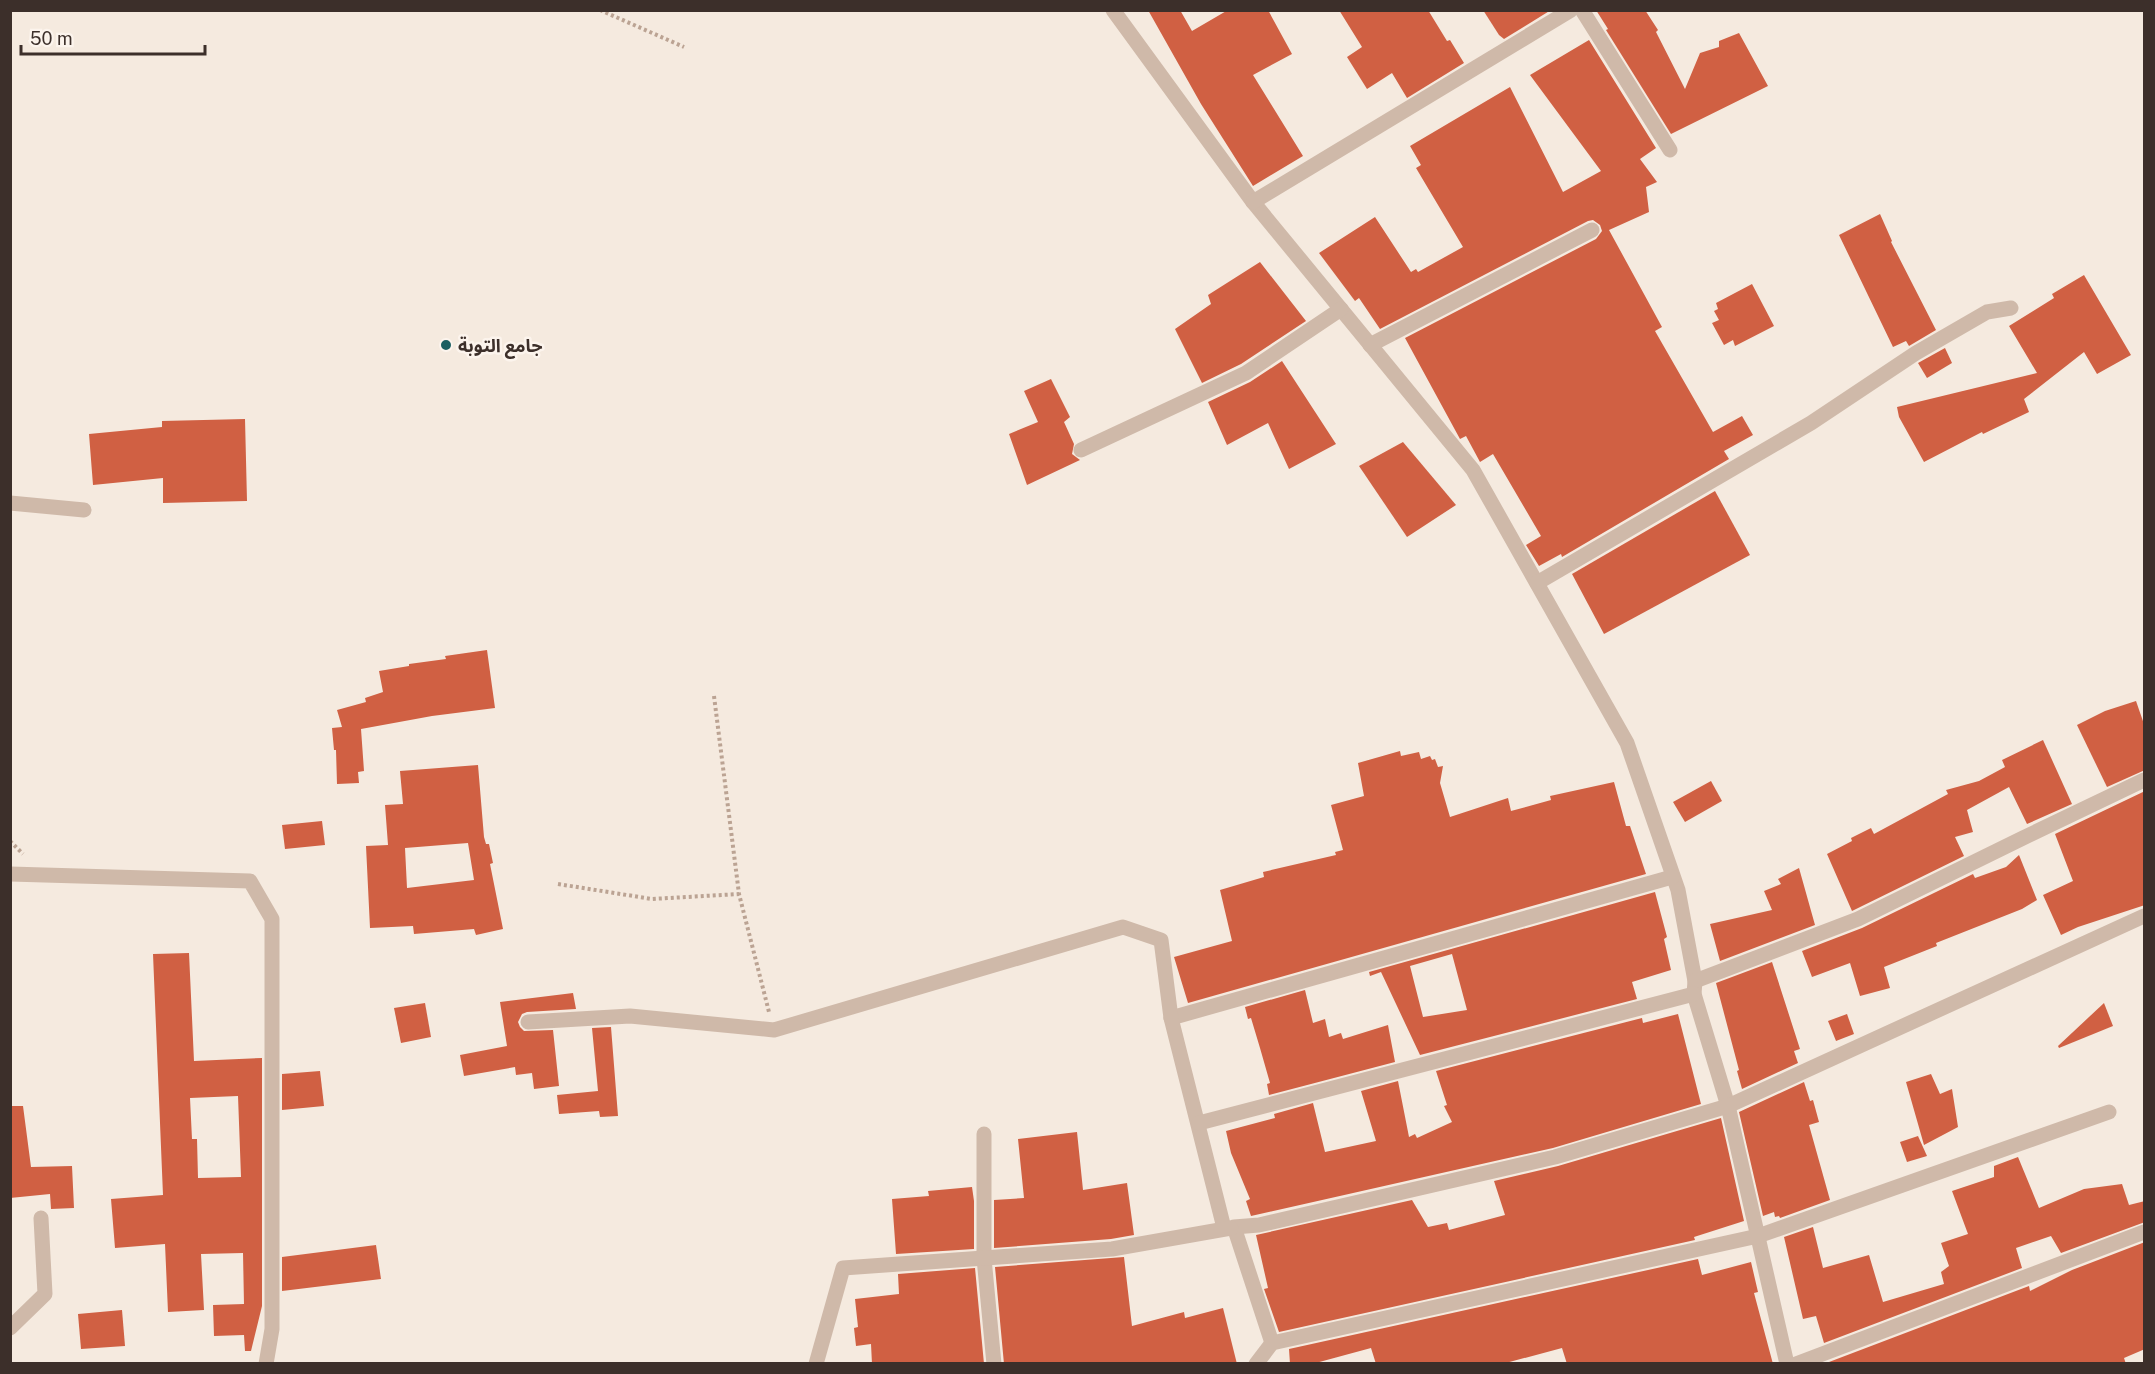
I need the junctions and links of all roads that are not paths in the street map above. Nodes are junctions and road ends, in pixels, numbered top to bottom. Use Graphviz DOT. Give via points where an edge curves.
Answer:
graph roads {
  1 [pos="1113,10"];
  2 [pos="1571,10"];
  3 [pos="1582,10"];
  4 [pos="1670,150"];
  5 [pos="1253,202"];
  6 [pos="1592,230"];
  7 [pos="2011,308"];
  8 [pos="1341,309"];
  9 [pos="1370,345"];
  10 [pos="1082,450"];
  11 [pos="10,502"];
  12 [pos="84,510"];
  13 [pos="1537,583"];
  14 [pos="2145,780"];
  15 [pos="10,874"];
  16 [pos="1672,877"];
  17 [pos="2145,916"];
  18 [pos="1695,987"];
  19 [pos="1171,1018"];
  20 [pos="528,1022"];
  21 [pos="1728,1106"];
  22 [pos="2109,1112"];
  23 [pos="1198,1123"];
  24 [pos="984,1134"];
  25 [pos="41,1218"];
  26 [pos="1229,1228"];
  27 [pos="2145,1232"];
  28 [pos="1758,1236"];
  29 [pos="984,1258"];
  30 [pos="10,1328"];
  31 [pos="1272,1343"];
  32 [pos="266,1364"];
  33 [pos="816,1364"];
  34 [pos="994,1364"];
  35 [pos="1256,1364"];
  36 [pos="1787,1364"];
  37 [pos="1796,1364"];
  1 -- 5 [label="street"];
  2 -- 5 [label="street"];
  3 -- 4 [label="street"];
  5 -- 8 [label="street"];
  6 -- 9 [label="street"];
  7 -- 13 [label="street" via="1987,312 1916,353 1811,423"];
  8 -- 9 [label="street"];
  8 -- 10 [label="street" via="1246,373"];
  9 -- 13 [label="street" via="1473,470"];
  11 -- 12 [label="street"];
  13 -- 16 [label="street" via="1627,743"];
  14 -- 18 [label="street" via="1858,919"];
  15 -- 32 [label="street" via="250,881 272,919 272,1329"];
  16 -- 18 [label="street" via="1678,890"];
  16 -- 19 [label="street"];
  17 -- 21 [label="street"];
  18 -- 21 [label="street"];
  18 -- 23 [label="street"];
  19 -- 20 [label="street" via="1161,940 1123,927 774,1030 630,1016"];
  19 -- 23 [label="street"];
  21 -- 26 [label="street" via="1555,1157 1259,1225"];
  21 -- 28 [label="street"];
  22 -- 28 [label="street"];
  23 -- 26 [label="street"];
  24 -- 29 [label="street"];
  25 -- 30 [label="street" via="45,1294"];
  26 -- 29 [label="street" via="1112,1249"];
  26 -- 31 [label="street"];
  27 -- 37 [label="street"];
  28 -- 31 [label="street"];
  28 -- 36 [label="street"];
  29 -- 33 [label="street" via="843,1268"];
  29 -- 34 [label="street"];
  31 -- 35 [label="street"];
}
